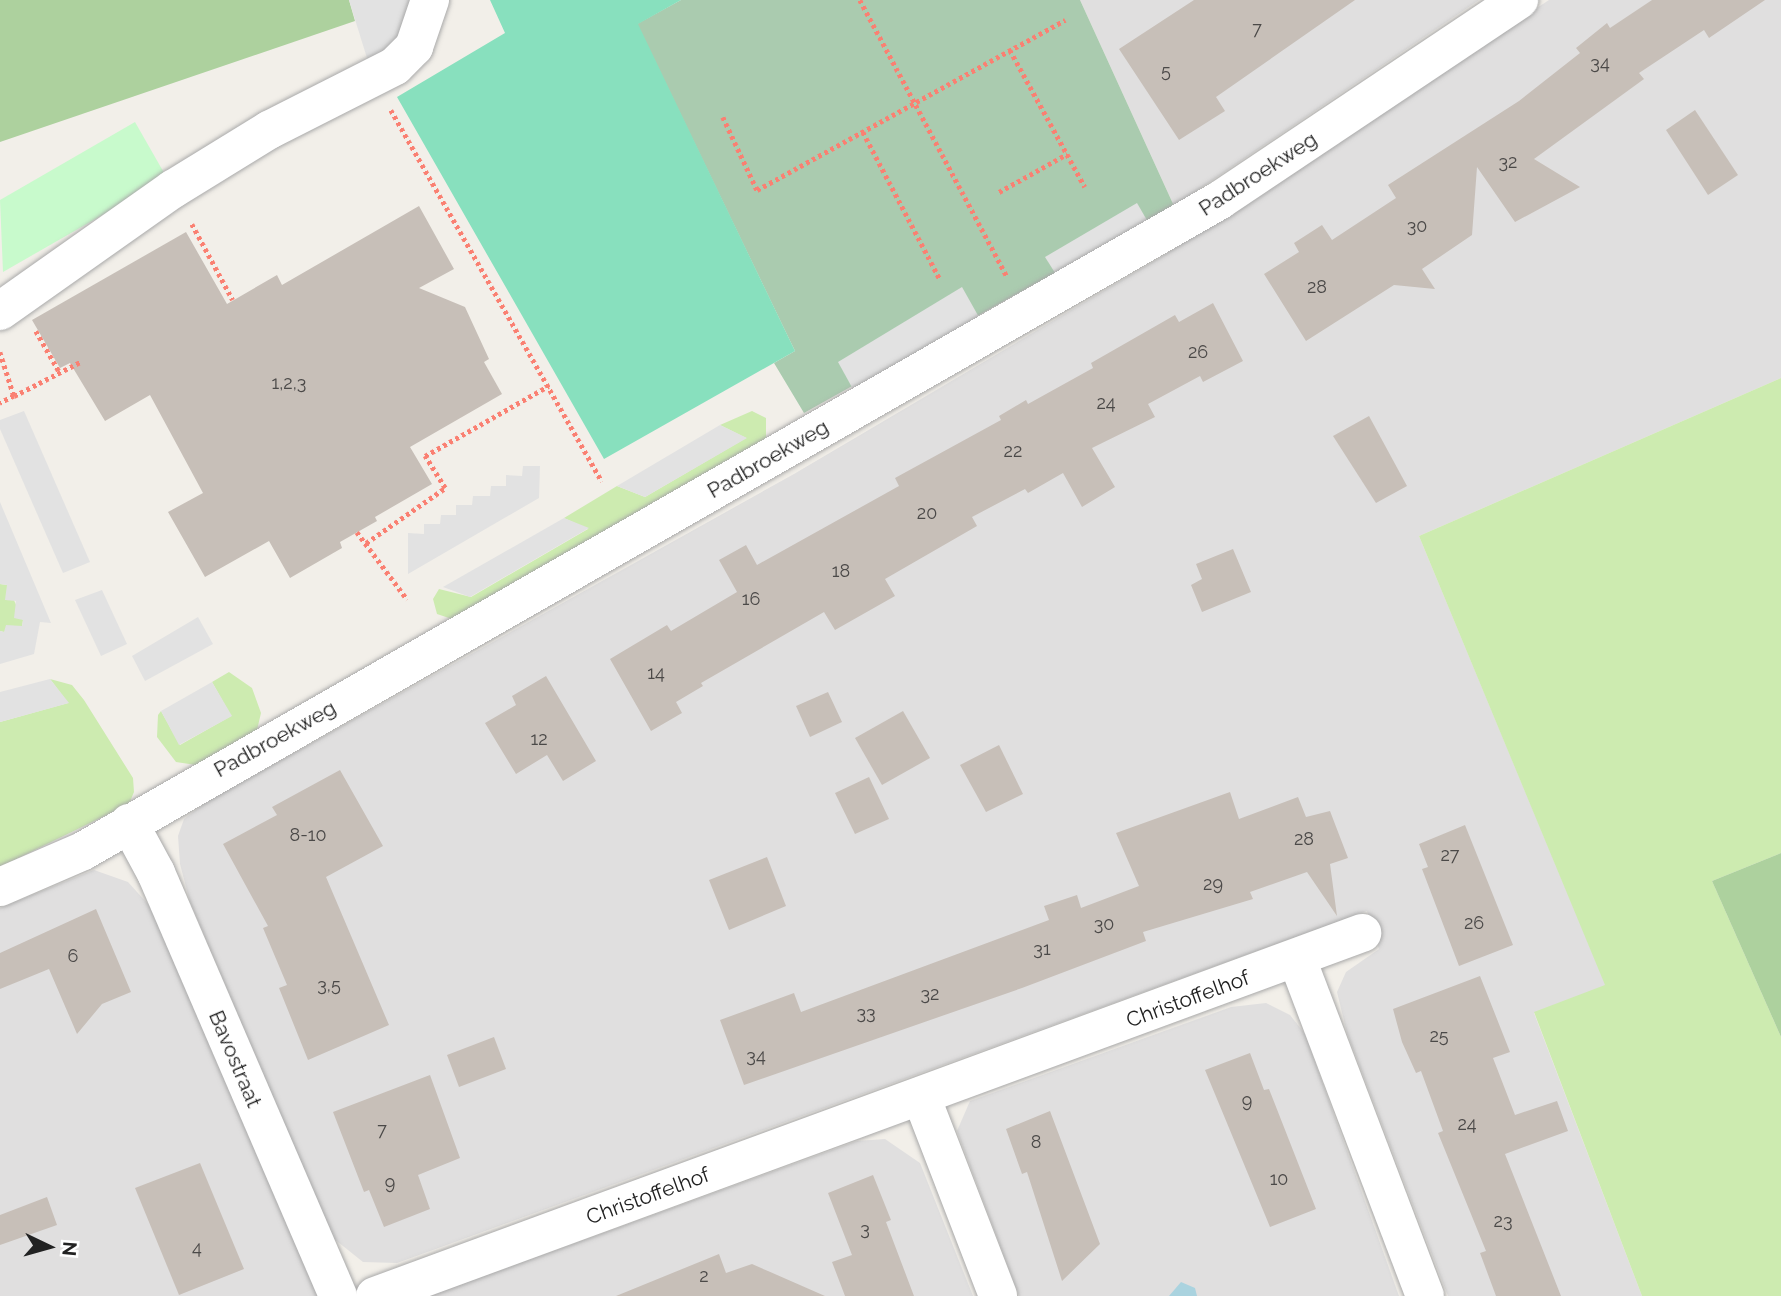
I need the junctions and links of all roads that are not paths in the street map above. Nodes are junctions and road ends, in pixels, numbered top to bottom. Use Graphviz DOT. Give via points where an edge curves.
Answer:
graph roads {
  1 [pos="430,0"];
  2 [pos="1518,0"];
  3 [pos="9,305"];
  4 [pos="129,823"];
  5 [pos="0,887"];
  6 [pos="1362,933"];
  7 [pos="1297,959"];
  8 [pos="921,1096"];
  9 [pos="338,1296"];
  10 [pos="375,1296"];
  11 [pos="998,1296"];
  12 [pos="1425,1296"];
  1 -- 3 [label="street" via="414,47 395,66 269,130 173,189"];
  2 -- 4 [label="street, Padbroekweg" via="1220,200"];
  4 -- 5 [label="street, Padbroekweg" via="83,851"];
  4 -- 9 [label="street, Bavostraat" via="156,873"];
  6 -- 7 [label="street, Christoffelhof"];
  7 -- 8 [label="street, Christoffelhof"];
  7 -- 12 [label="street"];
  8 -- 10 [label="street, Christoffelhof"];
  8 -- 11 [label="street"];
}
